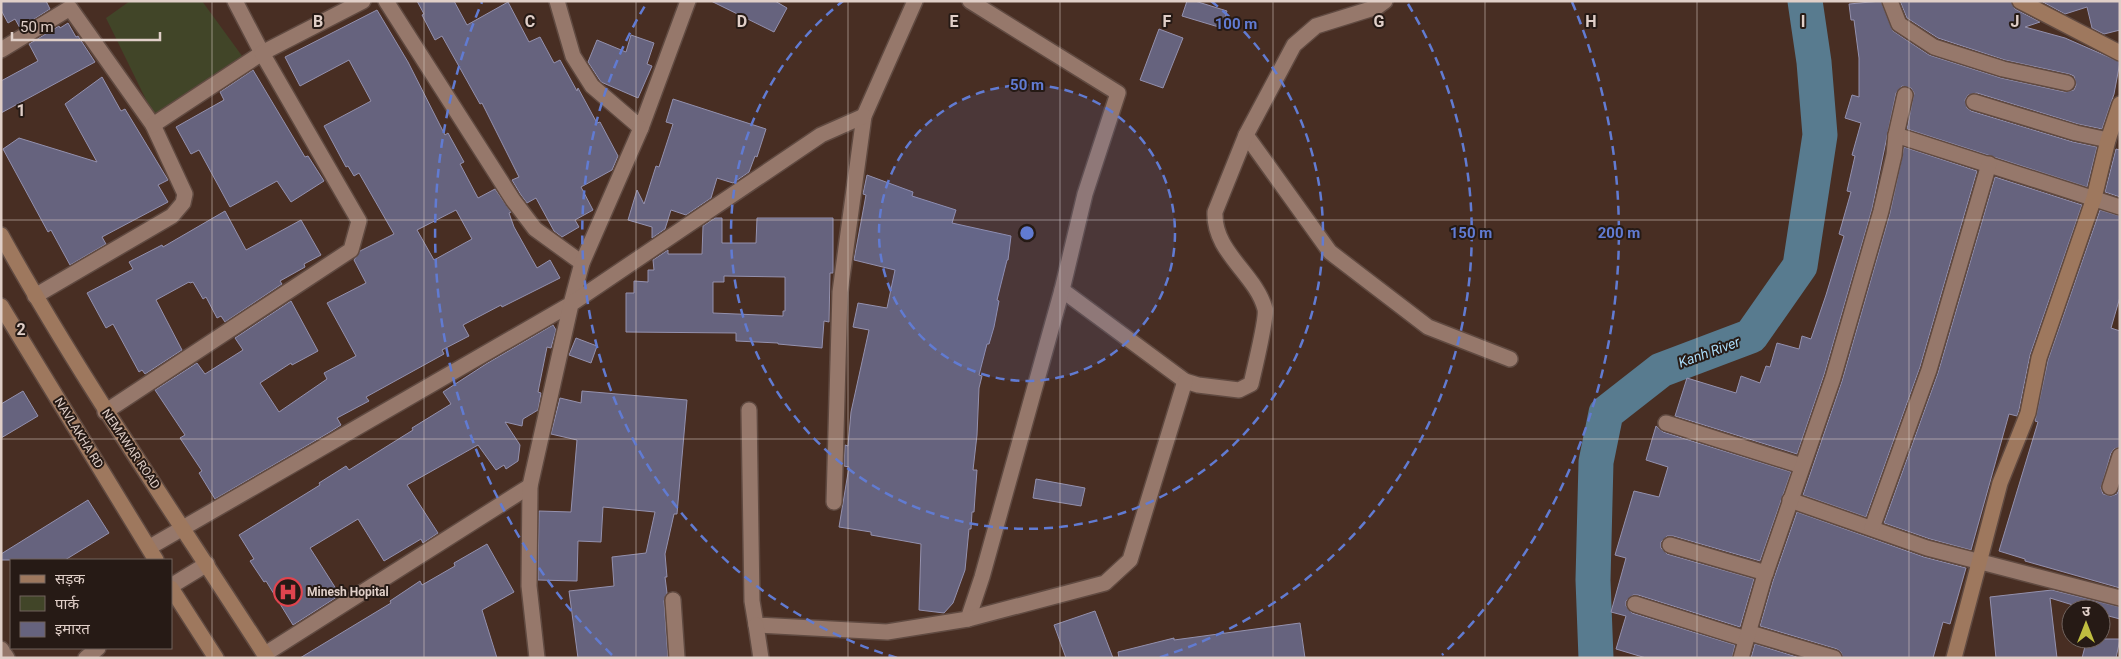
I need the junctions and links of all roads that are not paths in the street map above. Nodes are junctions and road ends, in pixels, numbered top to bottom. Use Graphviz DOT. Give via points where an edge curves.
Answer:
graph roads {
  1 [pos="235,1"];
  2 [pos="363,1"];
  3 [pos="386,1"];
  4 [pos="557,1"];
  5 [pos="688,1"];
  6 [pos="915,1"];
  7 [pos="970,1"];
  8 [pos="1385,1"];
  9 [pos="1890,1"];
  10 [pos="2020,1"];
  11 [pos="72,4"];
  12 [pos="1,50"];
  13 [pos="262,53"];
  14 [pos="2120,53"];
  15 [pos="2067,84"];
  16 [pos="1905,95"];
  17 [pos="1974,102"];
  18 [pos="2120,104"];
  19 [pos="864,116"];
  20 [pos="153,125"];
  21 [pos="642,128"];
  22 [pos="1246,135"];
  23 [pos="1896,135"];
  24 [pos="2108,140"];
  25 [pos="1989,164"];
  26 [pos="2094,198"];
  27 [pos="2120,207"];
  28 [pos="1,236"];
  29 [pos="582,263"];
  30 [pos="1062,290"];
  31 [pos="35,296"];
  32 [pos="571,304"];
  33 [pos="1,306"];
  34 [pos="1510,360"];
  35 [pos="1185,381"];
  36 [pos="748,410"];
  37 [pos="105,412"];
  38 [pos="1666,423"];
  39 [pos="2120,456"];
  40 [pos="1802,466"];
  41 [pos="530,486"];
  42 [pos="2110,487"];
  43 [pos="1790,500"];
  44 [pos="834,502"];
  45 [pos="184,528"];
  46 [pos="1872,528"];
  47 [pos="1670,545"];
  48 [pos="153,554"];
  49 [pos="1981,561"];
  50 [pos="207,564"];
  51 [pos="1766,573"];
  52 [pos="172,586"];
  53 [pos="172,589"];
  54 [pos="2120,598"];
  55 [pos="673,600"];
  56 [pos="1635,604"];
  57 [pos="968,620"];
  58 [pos="756,625"];
  59 [pos="1748,636"];
  60 [pos="1,649"];
  61 [pos="97,649"];
  62 [pos="266,656"];
  63 [pos="7,658"];
  64 [pos="86,658"];
  65 [pos="216,658"];
  66 [pos="537,658"];
  67 [pos="677,658"];
  68 [pos="761,658"];
  69 [pos="1741,658"];
  70 [pos="1833,658"];
  71 [pos="1954,658"];
  1 -- 13 [label="street"];
  2 -- 13 [label="street"];
  3 -- 29 [label="street" via="513,200 535,229"];
  4 -- 21 [label="street" via="573,56 592,86"];
  5 -- 21 [label="street"];
  6 -- 19 [label="street"];
  7 -- 30 [label="street" via="1118,93 1085,194"];
  8 -- 22 [label="street" via="1377,7 1316,26 1294,45"];
  9 -- 15 [label="street" via="1899,24 1934,47 2003,69"];
  10 -- 14 [label="main road"];
  11 -- 12 [label="street"];
  11 -- 20 [label="street"];
  13 -- 20 [label="street"];
  13 -- 37 [label="street" via="359,220 351,250"];
  16 -- 23 [label="street"];
  17 -- 24 [label="street"];
  18 -- 24 [label="main road"];
  19 -- 32 [label="street" via="821,135"];
  19 -- 44 [label="street" via="840,292"];
  20 -- 31 [label="street" via="185,194 183,203 172,216"];
  21 -- 29 [label="street"];
  22 -- 34 [label="street" via="1330,252 1428,327"];
  22 -- 35 [label="street" via="1215,212 1215,224 1220,238 1261,298 1266,311 1251,384 1239,390"];
  23 -- 25 [label="street"];
  23 -- 40 [label="street" via="1878,220 1833,378"];
  24 -- 26 [label="main road"];
  25 -- 26 [label="street"];
  25 -- 46 [label="street" via="1929,370"];
  26 -- 27 [label="street"];
  26 -- 49 [label="main road" via="2039,358 2028,413 2000,483"];
  28 -- 31 [label="main road, NEMAWAR ROAD"];
  29 -- 32 [label="street"];
  30 -- 35 [label="street"];
  30 -- 57 [label="street"];
  31 -- 37 [label="main road, NEMAWAR ROAD"];
  32 -- 41 [label="street"];
  32 -- 45 [label="street"];
  33 -- 48 [label="main road, NAVLAKHA RD"];
  35 -- 57 [label="street" via="1130,560 1105,583"];
  36 -- 58 [label="street" via="752,601"];
  37 -- 45 [label="main road, NEMAWAR ROAD"];
  38 -- 40 [label="street"];
  39 -- 42 [label="street"];
  40 -- 43 [label="street"];
  41 -- 62 [label="street"];
  41 -- 66 [label="street" via="529,586"];
  43 -- 46 [label="street"];
  43 -- 51 [label="street"];
  45 -- 48 [label="street"];
  45 -- 50 [label="main road, NEMAWAR ROAD"];
  46 -- 49 [label="street" via="1926,548"];
  47 -- 51 [label="street"];
  49 -- 54 [label="street"];
  49 -- 71 [label="main road"];
  50 -- 52 [label="street"];
  50 -- 62 [label="main road, NEMAWAR ROAD"];
  51 -- 59 [label="street"];
  53 -- 65 [label="main road"];
  55 -- 67 [label="street"];
  56 -- 59 [label="street"];
  57 -- 58 [label="street" via="887,632"];
  58 -- 68 [label="street"];
  59 -- 69 [label="street"];
  59 -- 70 [label="street"];
  60 -- 63 [label="street"];
  61 -- 64 [label="street"];
}
